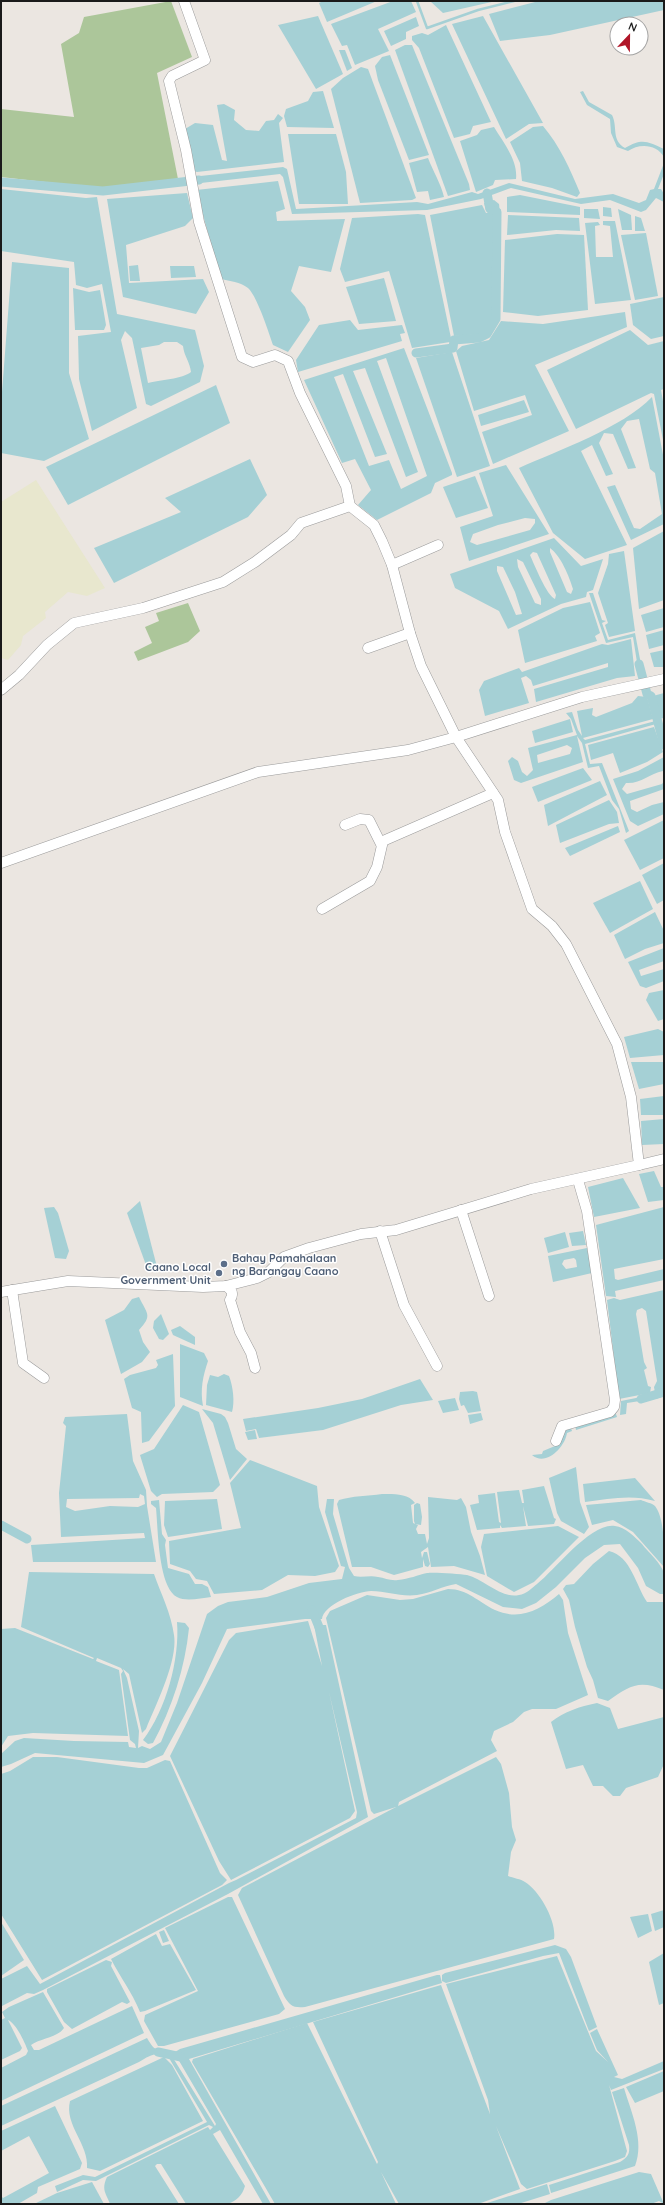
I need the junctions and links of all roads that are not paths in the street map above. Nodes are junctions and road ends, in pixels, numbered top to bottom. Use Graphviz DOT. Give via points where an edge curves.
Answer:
graph roads {
  1 [pos="184,1"];
  2 [pos="350,506"];
  3 [pos="438,545"];
  4 [pos="392,565"];
  5 [pos="410,633"];
  6 [pos="368,648"];
  7 [pos="659,680"];
  8 [pos="1,690"];
  9 [pos="456,737"];
  10 [pos="493,793"];
  11 [pos="345,825"];
  12 [pos="381,844"];
  13 [pos="1,863"];
  14 [pos="322,909"];
  15 [pos="664,1159"];
  16 [pos="640,1165"];
  17 [pos="578,1180"];
  18 [pos="461,1210"];
  19 [pos="380,1231"];
  20 [pos="226,1286"];
  21 [pos="12,1290"];
  22 [pos="1,1292"];
  23 [pos="489,1296"];
  24 [pos="437,1366"];
  25 [pos="255,1368"];
  26 [pos="44,1378"];
  27 [pos="556,1441"];
  1 -- 2 [label="street" via="205,59 204,62 172,76 169,81 206,244 242,357 253,362 275,354 288,361 300,393 346,486"];
  2 -- 4 [label="street" via="374,525"];
  2 -- 8 [label="street" via="302,523 255,562 223,582 143,608 74,623 47,645 20,675"];
  3 -- 4 [label="street"];
  4 -- 5 [label="street"];
  5 -- 6 [label="street"];
  5 -- 9 [label="street" via="421,666"];
  7 -- 9 [label="street" via="582,697"];
  9 -- 10 [label="street"];
  9 -- 13 [label="street" via="408,750 258,772"];
  10 -- 12 [label="street"];
  10 -- 16 [label="street" via="498,800 505,832 532,910 552,926 566,944 617,1044 630,1097"];
  11 -- 12 [label="street" via="360,819 369,820"];
  12 -- 14 [label="street" via="377,867 370,881"];
  15 -- 16 [label="street"];
  16 -- 17 [label="street"];
  17 -- 18 [label="street" via="531,1189"];
  17 -- 27 [label="street" via="587,1211 615,1400 610,1412 562,1426"];
  18 -- 19 [label="street" via="396,1230"];
  18 -- 23 [label="street"];
  19 -- 20 [label="street" via="309,1248 284,1257 269,1272 257,1278"];
  19 -- 24 [label="street" via="404,1305"];
  20 -- 21 [label="street" via="68,1281"];
  20 -- 25 [label="street" via="232,1291 230,1300"];
  21 -- 22 [label="street"];
  21 -- 26 [label="street" via="23,1363"];
}
